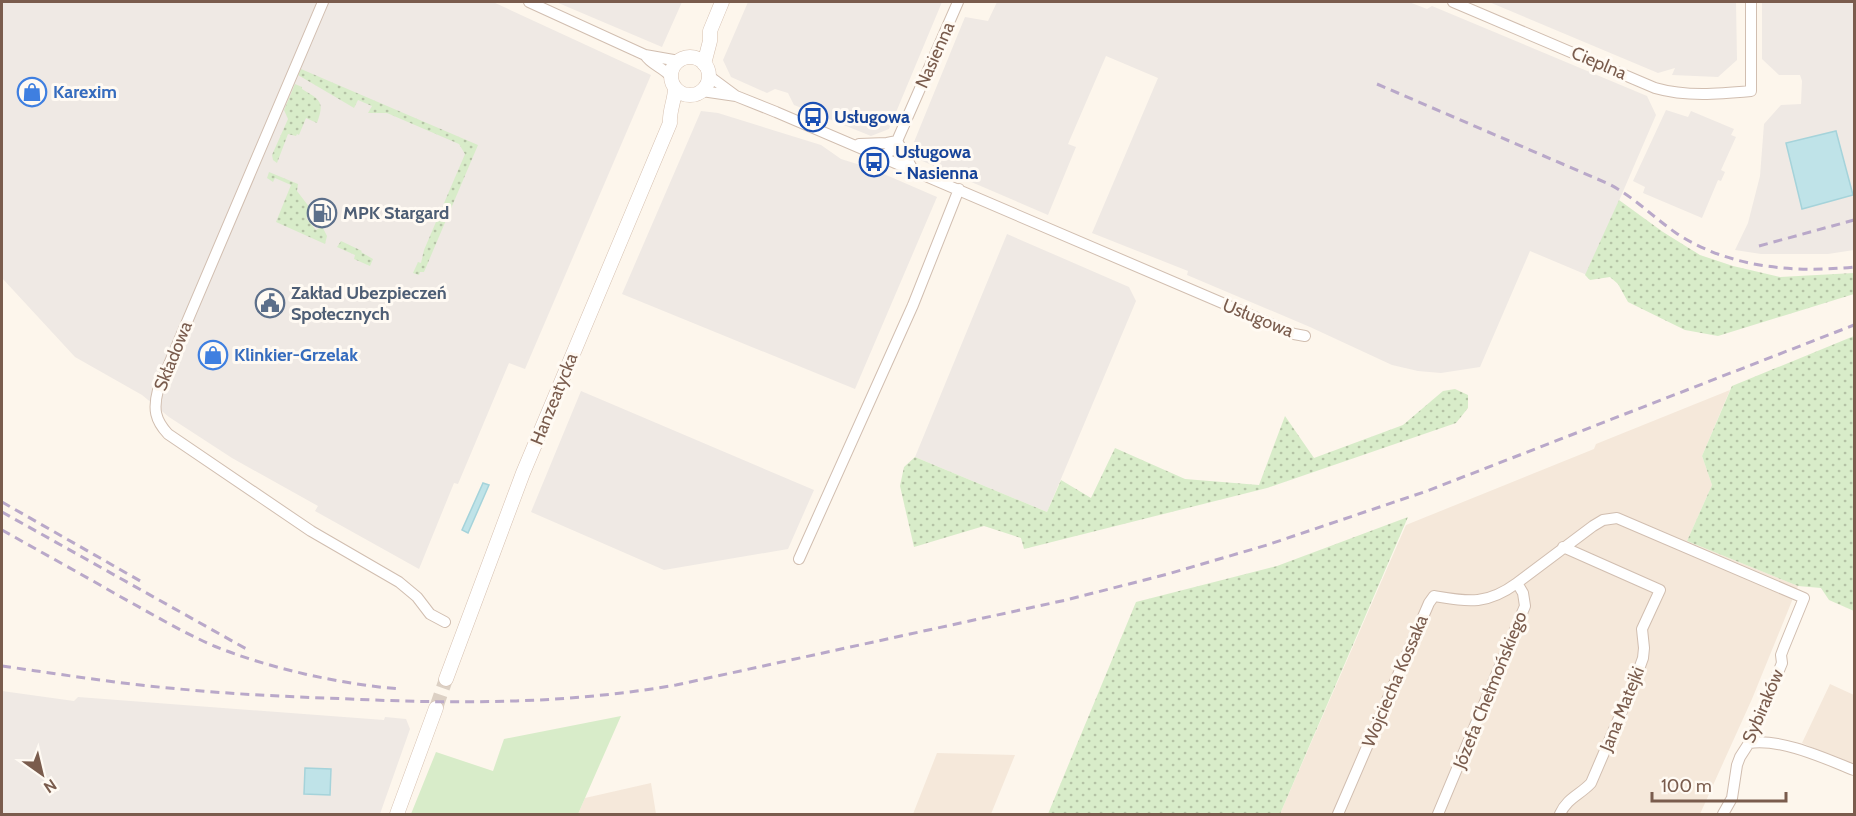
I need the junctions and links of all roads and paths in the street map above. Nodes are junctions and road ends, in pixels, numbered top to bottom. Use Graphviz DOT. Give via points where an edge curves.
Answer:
graph roads {
  1 [pos="324,2"];
  2 [pos="529,2"];
  3 [pos="722,2"];
  4 [pos="958,2"];
  5 [pos="1453,2"];
  6 [pos="1751,2"];
  7 [pos="710,31"];
  8 [pos="645,55"];
  9 [pos="683,59"];
  10 [pos="706,70"];
  11 [pos="673,83"];
  12 [pos="697,93"];
  13 [pos="736,96"];
  14 [pos="670,123"];
  15 [pos="897,141"];
  16 [pos="852,144"];
  17 [pos="881,157"];
  18 [pos="913,170"];
  19 [pos="959,189"];
  20 [pos="1305,336"];
  21 [pos="1563,547"];
  22 [pos="799,559"];
  23 [pos="1517,583"];
  24 [pos="1804,598"];
  25 [pos="445,622"];
  26 [pos="446,679"];
  27 [pos="436,708"];
  28 [pos="1749,743"];
  29 [pos="1854,770"];
  30 [pos="397,814"];
  31 [pos="1338,814"];
  32 [pos="1438,814"];
  33 [pos="1560,814"];
  34 [pos="1723,814"];
  1 -- 25 [label="street, Składowa" via="158,390 155,413 168,434 301,524 399,582 430,614"];
  2 -- 8 [label="street"];
  3 -- 7 [label="street"];
  4 -- 15 [label="street, Nasienna"];
  5 -- 6 [label="street, Cieplna" via="1655,88 1679,93 1751,91"];
  7 -- 9 [label="street" via="695,52"];
  7 -- 10 [label="street"];
  8 -- 9 [label="street"];
  8 -- 11 [label="street"];
  9 -- 10 [label="street" via="696,58"];
  9 -- 11 [label="street" via="671,71"];
  10 -- 12 [label="street" via="706,87"];
  10 -- 13 [label="street, Usługowa"];
  11 -- 12 [label="street" via="683,94"];
  11 -- 14 [label="street, Hanzeatycka" via="675,99"];
  12 -- 13 [label="street, Usługowa"];
  12 -- 14 [label="street, Hanzeatycka" via="684,102"];
  13 -- 16 [label="street, Usługowa"];
  14 -- 26 [label="street, Hanzeatycka" via="528,462"];
  15 -- 16 [label="street, Usługowa"];
  15 -- 17 [label="street"];
  15 -- 18 [label="street"];
  16 -- 17 [label="street, Usługowa"];
  17 -- 18 [label="street, Usługowa"];
  18 -- 19 [label="street, Usługowa"];
  19 -- 20 [label="street, Usługowa"];
  19 -- 22 [label="street" via="913,305"];
  21 -- 23 [label="street, Józefa Chełmońskiego"];
  21 -- 24 [label="street, Józefa Chełmońskiego" via="1603,520 1617,518"];
  21 -- 33 [label="street, Jana Matejki" via="1660,590 1642,630 1643,657 1634,683 1591,783 1570,798"];
  23 -- 31 [label="street, Wojciecha Kossaka" via="1493,598 1434,596"];
  23 -- 32 [label="street, Józefa Chełmońskiego" via="1525,606"];
  24 -- 28 [label="street, Sybiraków"];
  27 -- 30 [label="street"];
  28 -- 29 [label="street" via="1766,741"];
  28 -- 34 [label="street, Sybiraków" via="1737,765 1732,798"];
}
